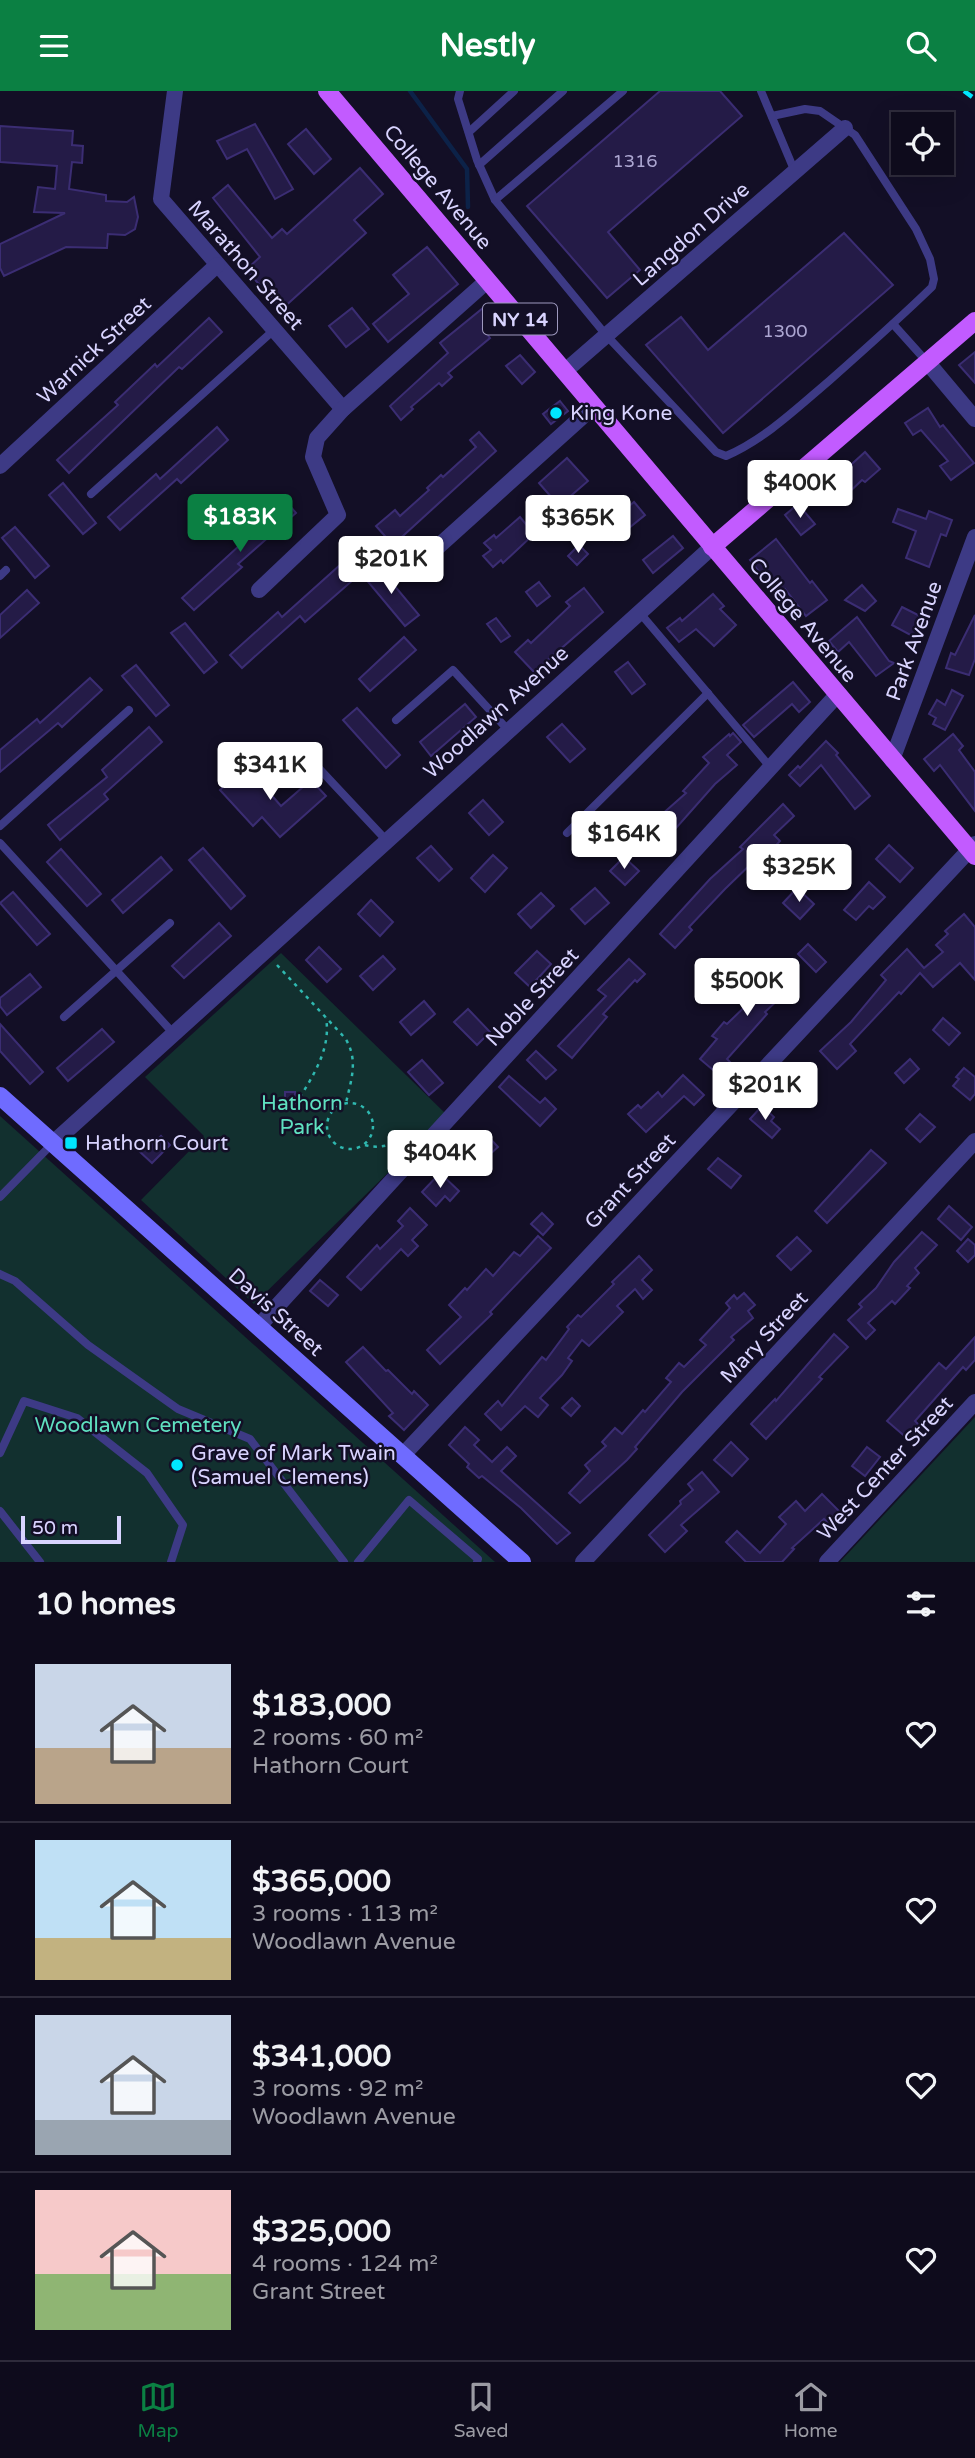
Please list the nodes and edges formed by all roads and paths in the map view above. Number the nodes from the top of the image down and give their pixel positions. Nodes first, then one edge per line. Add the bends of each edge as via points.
1 (175, 91) edge
2 (327, 91) edge
3 (460, 91) edge
4 (514, 91) edge
5 (563, 91) edge
6 (622, 91) edge
7 (761, 91) edge
8 (772, 116) junction
9 (845, 128) junction
10 (469, 132) junction
11 (479, 165) junction
12 (794, 172) junction
13 (495, 200) junction
14 (217, 265) junction
15 (487, 281) junction
16 (975, 321) edge
17 (893, 324) junction
18 (274, 330) junction
19 (606, 335) junction
20 (928, 363) junction
21 (564, 372) junction
22 (593, 407) junction
23 (343, 409) junction
24 (975, 419) edge
25 (0, 466) edge
26 (91, 494) dead end
27 (975, 537) edge
28 (712, 547) junction
29 (411, 571) dead end
30 (259, 590) dead end
31 (640, 613) junction
32 (708, 693) junction
33 (837, 695) junction
34 (129, 710) dead end
35 (396, 720) dead end
36 (509, 731) junction
37 (267, 756) dead end
38 (892, 760) junction
39 (771, 768) junction
40 (0, 826) edge
41 (567, 833) dead end
42 (387, 841) junction
43 (0, 843) edge
44 (973, 850) edge
45 (170, 923) dead end
46 (277, 965) dead end
47 (116, 971) junction
48 (64, 1017) dead end
49 (326, 1018) junction
50 (174, 1034) junction
51 (0, 1096) edge
52 (300, 1097) dead end
53 (346, 1103) junction
54 (422, 1127) dead end
55 (975, 1141) edge
56 (53, 1143) junction
57 (364, 1144) junction
58 (0, 1197) edge
59 (0, 1273) edge
60 (258, 1327) junction
61 (975, 1402) edge
62 (0, 1453) edge
63 (403, 1455) junction
64 (0, 1511) edge
65 (40, 1562) edge
66 (172, 1562) edge
67 (344, 1562) edge
68 (358, 1562) edge
69 (477, 1562) edge
70 (522, 1562) edge
71 (583, 1562) edge
72 (827, 1562) edge

1 - 14 street, Marathon Street via 161,199
2 - 15 main road, College Avenue / NY 14
3 - 10 lane via 458,99
4 - 10 lane
5 - 11 lane
6 - 13 lane
7 - 8 lane
8 - 9 lane via 805,109 820,111
8 - 12 lane
9 - 12 street, Langdon Drive
9 - 17 lane via 860,141 930,259 932,287
10 - 11 lane
11 - 13 lane
12 - 19 street, Langdon Drive
13 - 19 lane
14 - 18 street, Marathon Street
14 - 25 street, Warnick Street
15 - 21 main road, College Avenue / NY 14
15 - 23 street
16 - 20 main road, Woodlawn Avenue
17 - 19 lane via 785,419 726,456 716,452
17 - 20 lane
18 - 23 street, Marathon Street
18 - 26 lane
19 - 21 street, Langdon Drive
20 - 24 street
20 - 28 main road, Woodlawn Avenue
21 - 22 main road, College Avenue / NY 14
22 - 28 main road, College Avenue / NY 14
22 - 29 street
23 - 30 street via 317,438 313,457 338,515
27 - 38 street, Park Avenue
28 - 31 street, Woodlawn Avenue
28 - 33 main road, College Avenue
31 - 32 lane
31 - 36 street, Woodlawn Avenue
32 - 39 lane
32 - 41 lane
33 - 38 main road, College Avenue
33 - 39 street, Noble Street
34 - 40 lane
35 - 36 lane via 453,670
36 - 42 street, Woodlawn Avenue
37 - 42 lane via 290,782 313,762
38 - 44 main road, College Avenue
39 - 60 street, Noble Street
42 - 50 street, Woodlawn Avenue
43 - 47 lane
44 - 63 street, Grant Street
45 - 47 lane
46 - 49 path
47 - 48 lane
47 - 50 lane
49 - 52 path via 328,1032 321,1059
49 - 53 path via 352,1049 353,1077
50 - 56 street, Woodlawn Avenue
51 - 56 street, Davis Street
53 - 57 path via 361,1106 371,1117 372,1132
53 - 57 path via 333,1110 328,1131 342,1147
54 - 57 path via 378,1149
55 - 71 street, Mary Street
56 - 58 lane
56 - 60 street, Davis Street
59 - 67 lane via 88,1345 178,1409 250,1439
60 - 63 street, Davis Street
61 - 72 street, West Center Street
62 - 66 lane via 24,1401 77,1417 147,1473 183,1525
63 - 70 street, Davis Street
64 - 65 lane
68 - 69 lane via 408,1500

